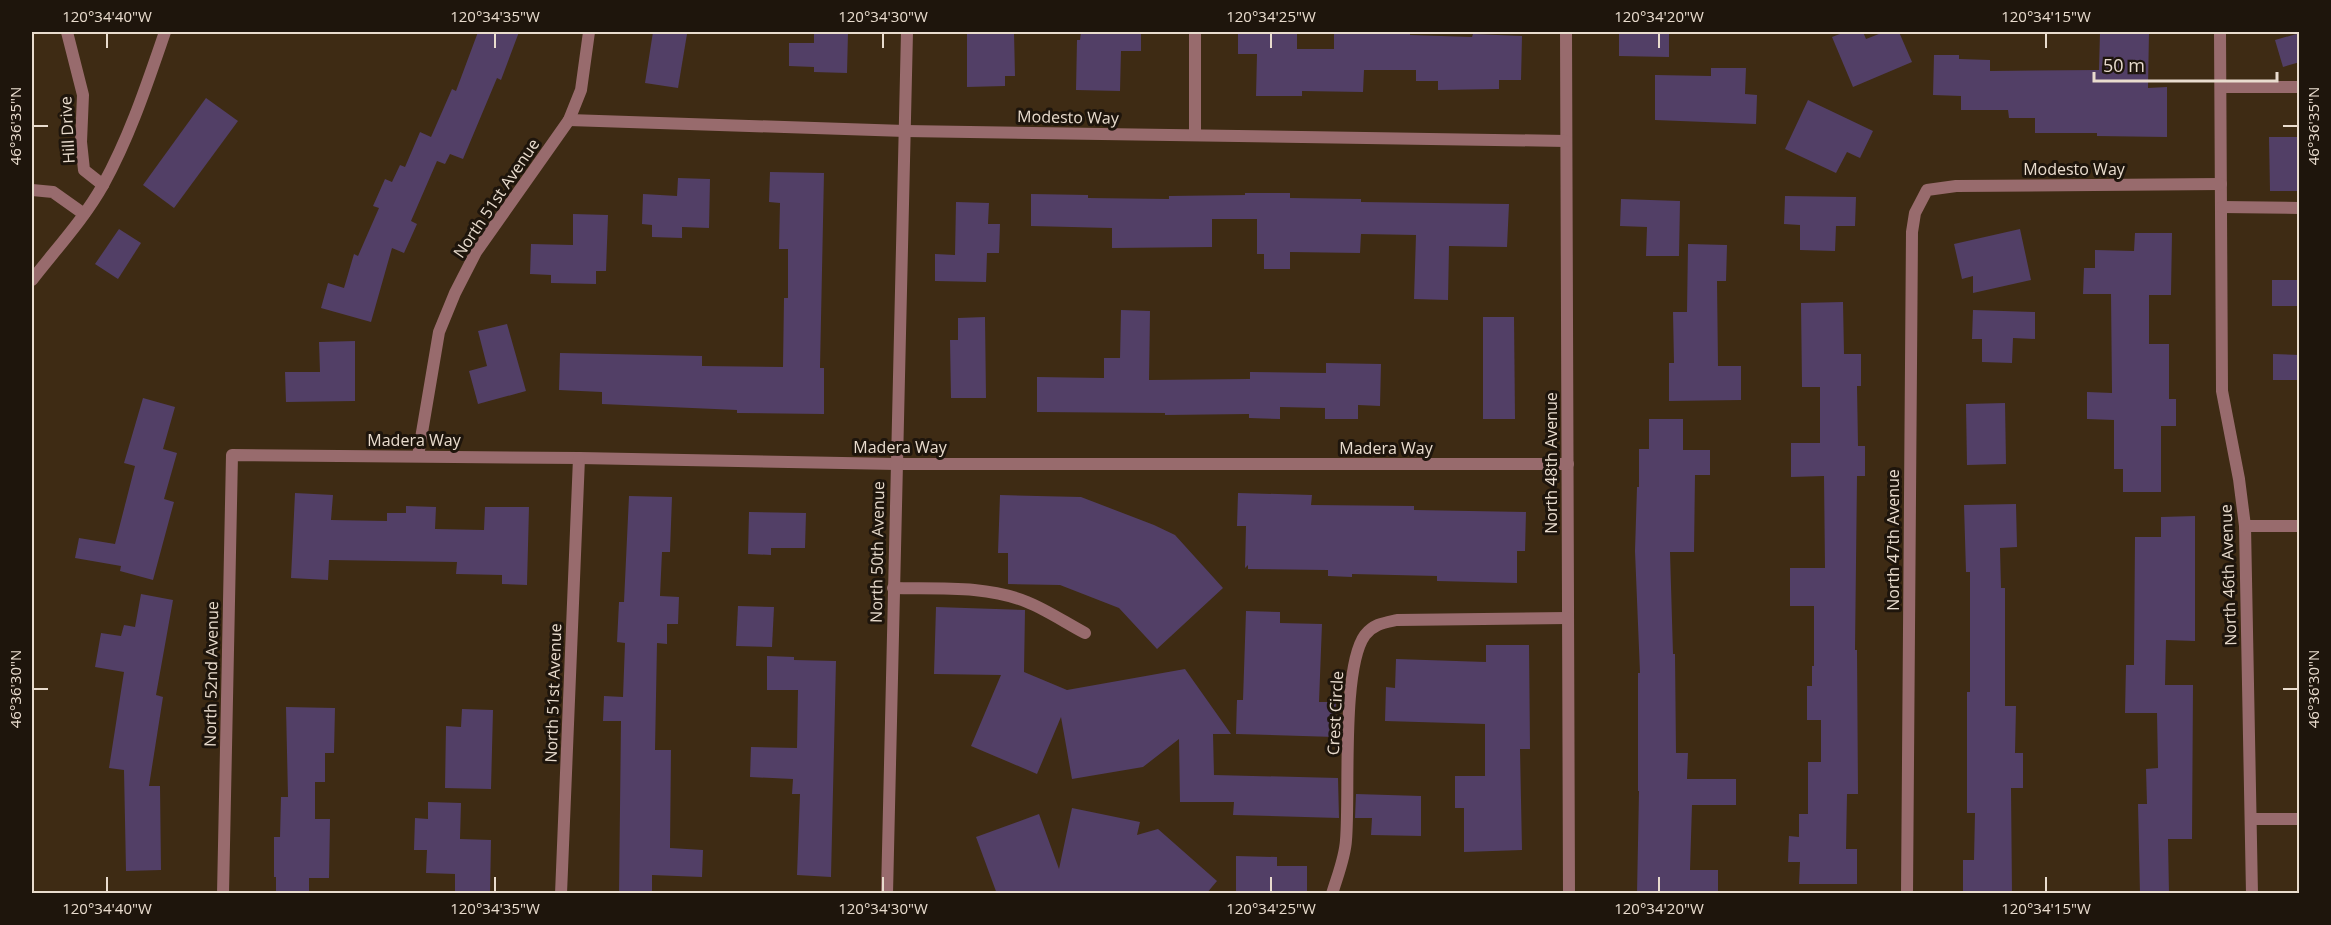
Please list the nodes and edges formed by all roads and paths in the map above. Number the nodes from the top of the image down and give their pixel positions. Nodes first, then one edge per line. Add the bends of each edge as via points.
1 (67, 32) edge
2 (165, 32) edge
3 (589, 32) edge
4 (907, 32) edge
5 (1195, 32) edge
6 (1566, 32) edge
7 (2220, 32) edge
8 (2221, 87) junction
9 (2300, 87) edge
10 (569, 120) junction
11 (905, 131) junction
12 (1195, 135) junction
13 (1566, 141) junction
14 (2222, 184) junction
15 (103, 185) junction
16 (32, 190) edge
17 (1927, 190) joint
18 (2222, 207) junction
19 (2300, 208) edge
20 (84, 214) junction
21 (32, 280) edge
22 (232, 456) joint
23 (418, 456) junction
24 (579, 458) junction
25 (896, 464) junction
26 (1568, 464) junction
27 (2245, 526) junction
28 (2300, 526) edge
29 (893, 588) junction
30 (1568, 618) junction
31 (1085, 633) dead end
32 (2251, 819) junction
33 (2300, 819) edge
34 (223, 894) edge
35 (561, 894) edge
36 (887, 894) edge
37 (1332, 894) edge
38 (1569, 894) edge
39 (1907, 894) edge
40 (2252, 894) edge

1 - 15 street, Hill Drive via 83,95 84,170
2 - 15 street via 136,118
3 - 10 street, North 51st Avenue via 581,90
4 - 11 street, North 50th Avenue
5 - 12 street
6 - 13 street, North 48th Avenue
7 - 8 street
8 - 9 street
8 - 14 street
10 - 11 street, Modesto Way
10 - 23 street, North 51st Avenue via 476,252 455,293 439,332
11 - 12 street, Modesto Way
11 - 25 street, North 50th Avenue
12 - 13 street, Modesto Way
13 - 26 street, North 48th Avenue
14 - 17 street, Modesto Way via 1956,186
14 - 18 street, North 46th Avenue
15 - 20 street
16 - 20 street via 53,192
17 - 39 street, North 47th Avenue via 1915,213 1912,232
18 - 19 street
18 - 27 street, North 46th Avenue via 2222,392
20 - 21 street
22 - 23 street, Madera Way
22 - 34 street, North 52nd Avenue
23 - 24 street, Madera Way
24 - 25 street, Madera Way
24 - 35 street, North 51st Avenue
25 - 26 street, Madera Way
25 - 29 street, North 50th Avenue
26 - 30 street, North 48th Avenue
27 - 28 street
27 - 32 street, North 46th Avenue
29 - 31 street via 997,594 1027,602
29 - 36 street, North 50th Avenue
30 - 37 street, Crest Circle via 1396,620 1374,625 1363,637 1354,661 1351,687 1346,843
30 - 38 street, North 48th Avenue
32 - 33 street
32 - 40 street, North 46th Avenue

